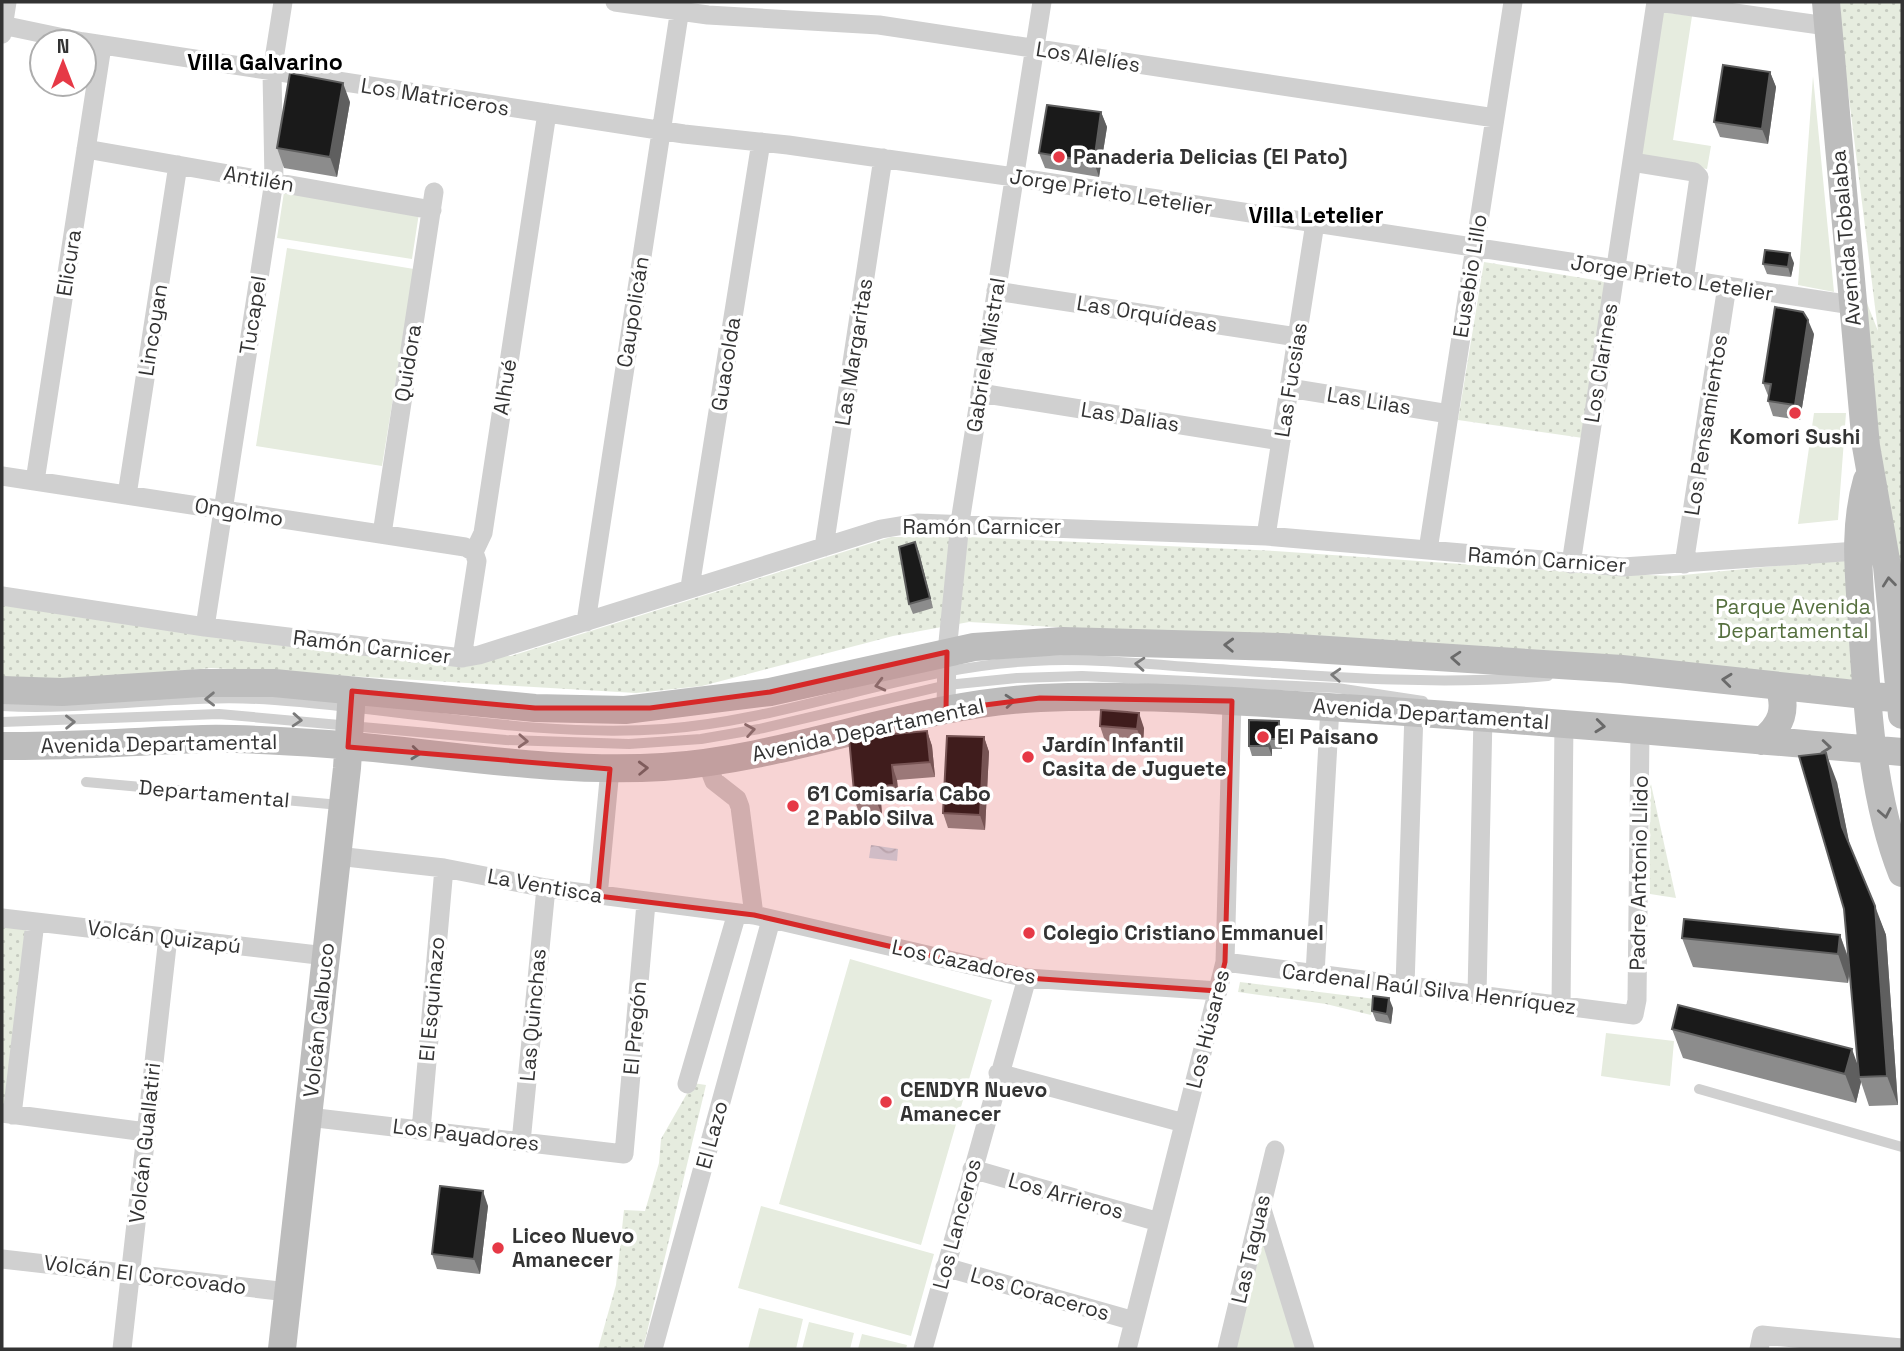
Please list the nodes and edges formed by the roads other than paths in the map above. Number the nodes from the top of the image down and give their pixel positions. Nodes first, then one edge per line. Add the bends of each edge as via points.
1 (7, 2) edge
2 (283, 2) edge
3 (615, 2) edge
4 (1042, 2) edge
5 (1513, 2) edge
6 (1657, 2) edge
7 (680, 7) edge
8 (1827, 14) edge
9 (2, 28) edge
10 (28, 32) edge
11 (98, 44) edge
12 (1034, 49) junction
13 (272, 72) junction
14 (88, 98) edge
15 (547, 113) junction
16 (1495, 118) junction
17 (661, 131) junction
18 (761, 142) junction
19 (86, 149) junction
20 (883, 158) junction
21 (1632, 162) junction
22 (178, 165) junction
23 (1014, 177) junction
24 (274, 181) junction
25 (433, 201) joint
26 (1315, 223) junction
27 (1475, 248) junction
28 (1616, 269) junction
29 (1684, 280) junction
30 (1727, 286) junction
31 (996, 291) junction
32 (1852, 305) junction
33 (1297, 337) junction
34 (1289, 388) junction
35 (980, 393) junction
36 (1449, 414) junction
37 (1281, 441) junction
38 (1869, 474) junction
39 (2, 476) edge
40 (35, 481) junction
41 (127, 495) junction
42 (223, 510) junction
43 (960, 522) junction
44 (382, 534) junction
45 (1266, 536) junction
46 (824, 547) junction
47 (1428, 550) junction
48 (1857, 551) junction
49 (474, 552) junction
50 (1571, 564) junction
51 (1684, 564) junction
52 (690, 587) junction
53 (2, 596) edge
54 (586, 622) junction
55 (205, 627) junction
56 (462, 658) junction
57 (947, 679) junction
58 (1779, 686) junction
59 (2, 690) edge
60 (1868, 694) junction
61 (1232, 701) junction
62 (1902, 705) edge
63 (2, 706) edge
64 (1331, 707) junction
65 (1413, 712) junction
66 (1483, 716) junction
67 (350, 718) junction
68 (2, 722) edge
69 (1564, 722) junction
70 (1640, 730) junction
71 (1762, 741) junction
72 (2, 746) edge
73 (1888, 751) edge
74 (707, 763) junction
75 (610, 768) junction
76 (86, 782) dead end
77 (342, 806) junction
78 (337, 856) junction
79 (444, 868) junction
80 (1902, 873) edge
81 (545, 888) junction
82 (598, 896) junction
83 (646, 903) junction
84 (754, 916) junction
85 (2, 918) edge
86 (35, 922) junction
87 (168, 937) junction
88 (326, 956) junction
89 (1225, 962) junction
90 (1315, 974) junction
91 (1027, 978) junction
92 (1405, 986) junction
93 (1218, 991) junction
94 (1477, 995) junction
95 (1561, 1006) junction
96 (1633, 1015) joint
97 (998, 1073) junction
98 (687, 1084) dead end
99 (1699, 1089) dead end
100 (7, 1114) edge
101 (308, 1117) junction
102 (1184, 1123) junction
103 (421, 1130) junction
104 (146, 1132) junction
105 (522, 1142) junction
106 (1902, 1147) edge
107 (1275, 1150) dead end
108 (624, 1154) joint
109 (972, 1169) junction
110 (1261, 1206) junction
111 (1159, 1222) junction
112 (2, 1259) edge
113 (945, 1267) junction
114 (131, 1274) junction
115 (288, 1292) junction
116 (1134, 1321) junction
117 (1761, 1342) edge
118 (1881, 1348) edge
119 (1902, 1348) edge
120 (122, 1349) edge
121 (282, 1349) edge
122 (653, 1349) edge
123 (923, 1349) edge
124 (1127, 1349) edge
125 (1227, 1349) edge
126 (1305, 1349) edge

1 - 9 street
2 - 13 street, Tucapel
3 - 7 street, Los Alelíes
4 - 12 street, Gabriela Mistral
5 - 16 street, Eusebio Lillo
6 - 8 street
6 - 21 street, Los Clarines
7 - 12 street, Los Alelíes via 879,25
7 - 17 street, Caupolicán
8 - 32 main road, Avenida Tobalaba
9 - 10 street, Los Matriceros
11 - 13 street, Los Matriceros
12 - 16 street, Los Alelíes
12 - 23 street, Gabriela Mistral
13 - 15 street, Los Matriceros
13 - 24 street, Tucapel
14 - 19 street, Elicura
15 - 17 street, Los Matriceros
15 - 49 street, Alhué via 483,533
16 - 27 street, Eusebio Lillo
17 - 18 street, Jorge Prieto Letelier
17 - 54 street, Caupolicán
18 - 20 street, Jorge Prieto Letelier
18 - 52 street, Guacolda
19 - 22 street, Antilén
19 - 40 street, Elicura
20 - 23 street, Jorge Prieto Letelier
20 - 46 street, Las Margaritas
21 - 28 street, Los Clarines
21 - 29 street via 1694,172 1699,177
22 - 24 street, Antilén
22 - 41 street, Lincoyan
23 - 26 street, Jorge Prieto Letelier
23 - 31 street, Gabriela Mistral
24 - 25 street, Antilén
24 - 42 street, Tucapel
25 - 44 street, Quidora
26 - 27 street, Jorge Prieto Letelier
26 - 33 street, Las Fucsias
27 - 28 street, Jorge Prieto Letelier
27 - 36 street, Eusebio Lillo
28 - 29 street, Jorge Prieto Letelier
28 - 50 street, Los Clarines
29 - 30 street, Jorge Prieto Letelier
30 - 32 street, Jorge Prieto Letelier
30 - 51 street, Los Pensamientos
31 - 33 street, Las Orquídeas
31 - 35 street, Gabriela Mistral
32 - 38 main road, Avenida Tobalaba
33 - 34 street, Las Fucsias
34 - 36 street, Las Lilas
34 - 37 street, Las Fucsias
35 - 37 street, Las Dalias
35 - 43 street, Gabriela Mistral
36 - 47 street, Eusebio Lillo
37 - 45 street, Las Fucsias
38 - 48 main road, Avenida Tobalaba via 1858,517
62 -> 38 main road, Avenida Tobalaba via 1887,566
39 - 40 street, Ongolmo
40 - 41 street, Ongolmo
41 - 42 street, Ongolmo
42 - 44 street, Ongolmo
42 - 55 street, Tucapel
43 - 45 street, Ramón Carnicer
43 - 46 street, Ramón Carnicer via 892,526
43 - 57 street, Gabriela Mistral
44 - 49 street, Ongolmo
45 - 47 street, Ramón Carnicer
46 - 52 street, Ramón Carnicer
47 - 50 street, Ramón Carnicer
48 - 51 street, Ramón Carnicer
48 - 60 main road, Avenida Tobalaba
49 - 56 street, Alhué via 477,561
50 - 51 street, Ramón Carnicer
52 - 54 street, Ramón Carnicer
53 - 55 street, Ramón Carnicer
54 - 56 street, Ramón Carnicer
55 - 56 street, Ramón Carnicer
58 -> 57 main road, Avenida Departamental via 1622,669 1282,647 1022,641
57 -> 61 main road, Avenida Departamental via 1040,698
57 -> 66 lane via 1082,676 1337,688 1403,696
57 - 67 main road, Avenida Departamental via 770,692 650,708 535,708
74 -> 57 main road, Avenida Departamental via 751,756
58 - 60 main road, Avenida Departamental
58 - 71 main road via 1782,718
59 - 67 main road, Avenida Departamental via 238,682
60 - 62 main road, Avenida Departamental
60 - 73 main road, Avenida Tobalaba
61 - 64 main road, Avenida Departamental
61 - 89 street, Los Húsares
67 -> 63 lane via 239,698 49,709
64 - 65 main road, Avenida Departamental
64 - 90 street
65 - 66 main road, Avenida Departamental
65 - 92 street
66 - 69 main road, Avenida Departamental
66 - 94 street
68 -> 67 lane via 219,714
67 - 72 main road, Avenida Departamental via 229,739
67 -> 75 main road, Avenida Departamental via 509,764
67 - 77 main road, Volcán Calbuco
69 -> 70 main road, Avenida Departamental
69 - 95 street
70 - 71 main road, Avenida Departamental
70 - 96 street, Padre Antonio Llido via 1637,1000
71 -> 73 main road, Avenida Departamental
73 -> 80 main road, Avenida Tobalaba via 1889,834
75 -> 74 main road, Avenida Departamental
74 - 84 street, El Lazo via 715,781 740,807
75 - 82 street
76 - 77 lane, Departamental
77 - 78 main road, Volcán Calbuco
78 - 79 street, La Ventisca
78 - 88 main road, Volcán Calbuco
79 - 81 street, La Ventisca
79 - 103 street, El Esquinazo
81 - 82 street, La Ventisca
81 - 105 street, Las Quinchas
82 - 83 street, La Ventisca
83 - 84 street, La Ventisca
83 - 108 street, El Pregón
84 - 91 street, Los Cazadores
84 - 98 street
84 - 122 street, El Lazo
85 - 86 street, Volcán Quizapú
86 - 87 street, Volcán Quizapú
86 - 100 street
87 - 88 street, Volcán Quizapú
87 - 104 street, Volcán Guallatiri
88 - 101 main road, Volcán Calbuco
89 - 90 street, Cardenal Raúl Silva Henríquez
89 - 93 street, Los Húsares
90 - 92 street, Cardenal Raúl Silva Henríquez
91 - 93 street, Los Cazadores
91 - 97 street, Los Lanceros
92 - 94 street, Cardenal Raúl Silva Henríquez
93 - 102 street, Los Húsares
94 - 95 street, Cardenal Raúl Silva Henríquez
95 - 96 street, Cardenal Raúl Silva Henríquez
97 - 102 street
97 - 109 street, Los Lanceros
99 - 106 lane
100 - 104 street
101 - 103 street, Los Payadores
101 - 115 main road, Volcán Calbuco
102 - 111 street, Los Húsares
103 - 105 street, Los Payadores
104 - 114 street, Volcán Guallatiri
105 - 108 street, Los Payadores
107 - 110 street, Las Taguas
109 - 111 street, Los Arrieros
109 - 113 street, Los Lanceros
110 - 125 street, Las Taguas
110 - 126 street
111 - 116 street, Los Húsares
112 - 114 street, Volcán El Corcovado
113 - 116 street, Los Coraceros
113 - 123 street, Los Lanceros
114 - 115 street, Volcán El Corcovado
114 - 120 street, Volcán Guallatiri
115 - 121 main road, Volcán Calbuco
116 - 124 street, Los Húsares
117 - 118 street
118 - 119 street

